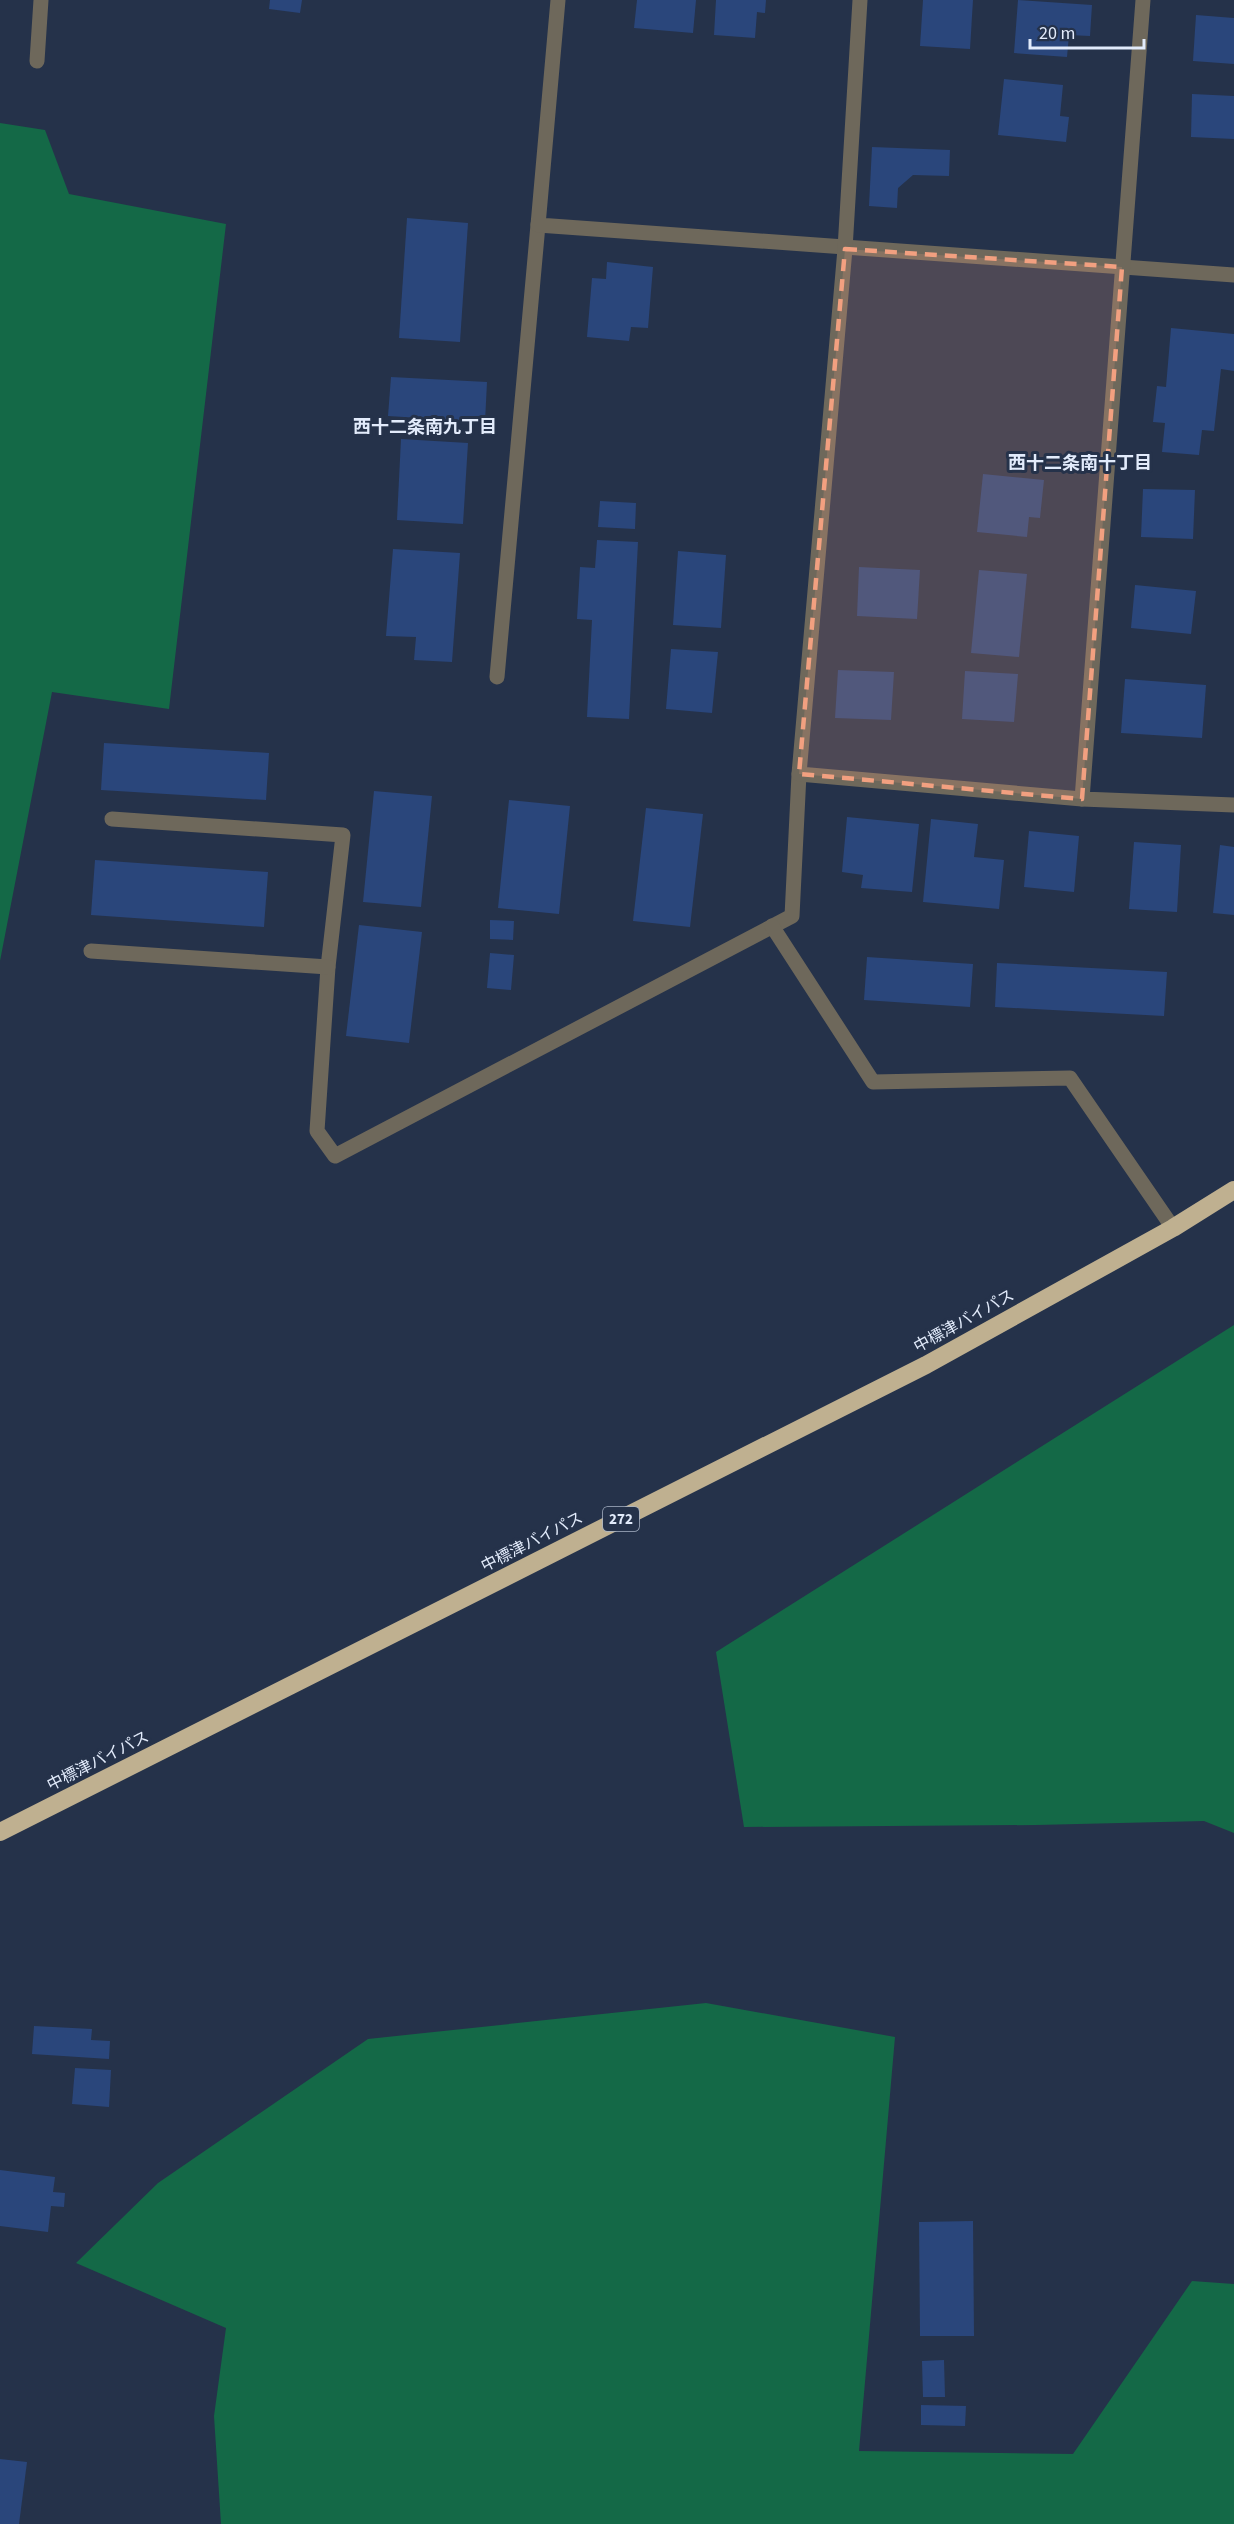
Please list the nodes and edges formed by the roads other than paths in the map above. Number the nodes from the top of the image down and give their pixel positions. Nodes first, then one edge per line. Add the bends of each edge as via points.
1 (42, 0) edge
2 (558, 0) edge
3 (860, 0) edge
4 (1143, 0) edge
5 (37, 61) dead end
6 (538, 225) junction
7 (845, 249) junction
8 (1122, 267) junction
9 (1234, 275) edge
10 (497, 677) dead end
11 (799, 774) junction
12 (1082, 799) junction
13 (1234, 805) edge
14 (112, 819) dead end
15 (772, 926) junction
16 (92, 951) dead end
17 (328, 967) junction
18 (1234, 1190) edge
19 (1173, 1228) junction
20 (0, 1832) edge

1 - 5 street
2 - 6 street
3 - 7 street
4 - 8 street
6 - 7 street
6 - 10 street
7 - 8 street
7 - 11 street
8 - 9 street
8 - 12 street
11 - 12 street
11 - 15 street via 792,916
12 - 13 street
14 - 17 street via 343,835
15 - 17 street via 335,1156 317,1131
15 - 19 street via 873,1082 1070,1078
16 - 17 street
18 - 19 highway, 中標津バイパス / 272
19 - 20 highway, 中標津バイパス / 272 via 926,1365

